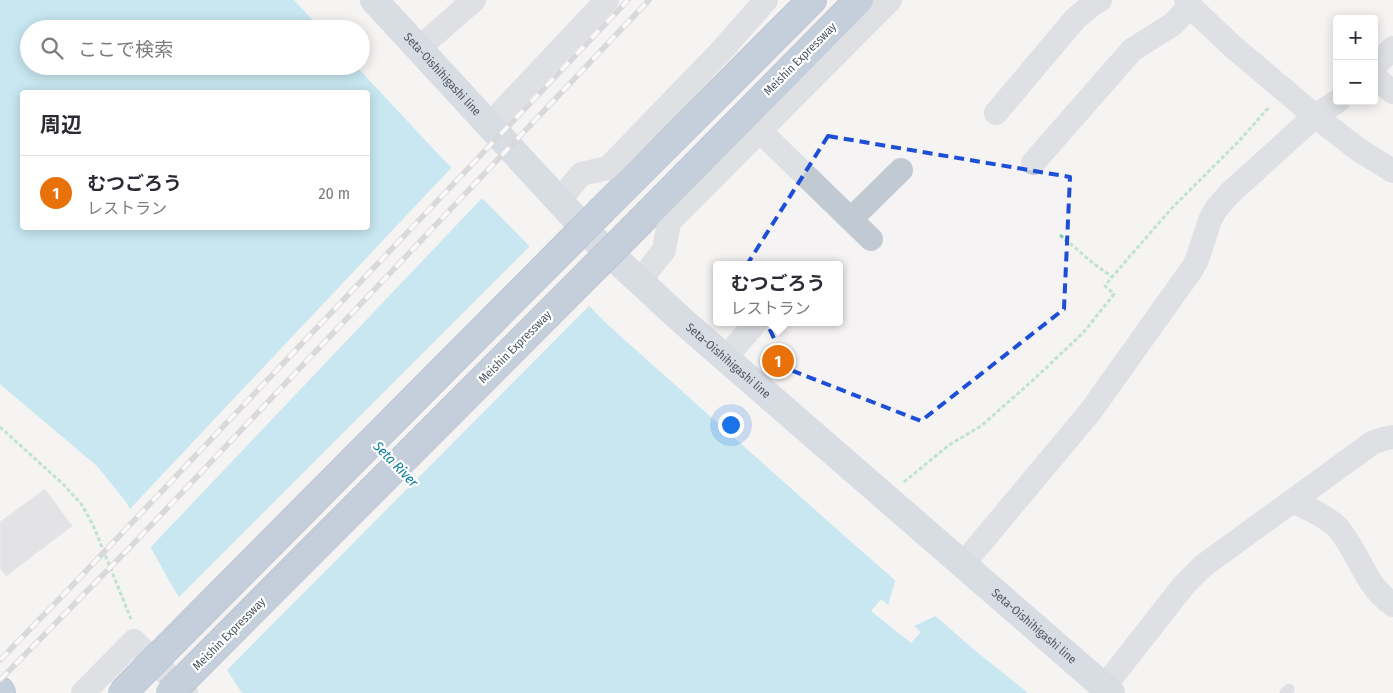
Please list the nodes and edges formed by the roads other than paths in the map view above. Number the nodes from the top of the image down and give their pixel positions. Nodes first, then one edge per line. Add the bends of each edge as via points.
1 (374, 0) edge
2 (474, 0) edge
3 (607, 0) edge
4 (766, 0) edge
5 (799, 0) edge
6 (812, 0) edge
7 (859, 0) edge
8 (890, 0) edge
9 (1100, 0) edge
10 (1188, 3) edge
11 (419, 48) junction
12 (1393, 48) edge
13 (1378, 63) edge
14 (1378, 81) edge
15 (1393, 92) edge
16 (998, 104) dead end
17 (1333, 104) edge
18 (1315, 116) junction
19 (489, 125) junction
20 (685, 128) junction
21 (760, 131) junction
22 (1033, 163) dead end
23 (901, 170) dead end
24 (1393, 171) edge
25 (559, 201) junction
26 (851, 219) junction
27 (872, 239) dead end
28 (639, 282) junction
29 (753, 326) edge
30 (726, 358) junction
31 (1393, 437) edge
32 (1292, 500) junction
33 (963, 564) junction
34 (1393, 605) edge
35 (1108, 690) edge
36 (83, 693) edge
37 (122, 693) edge
38 (170, 693) edge
39 (186, 693) edge

1 - 11 main road, Seta-Oishihigashi line
2 - 11 street
3 - 19 street
4 - 25 street via 608,168 581,174
5 - 20 highway
6 - 20 highway
7 - 38 highway, Meishin Expressway, bridge
8 - 21 street
9 - 16 street via 1040,46
10 - 18 street via 1232,46
10 - 22 street via 1173,24 1132,50
11 - 19 main road, Seta-Oishihigashi line
12 - 13 street
14 - 15 street
17 - 18 street
18 - 24 street
18 - 33 street via 1216,209 1192,269 1084,420
19 - 25 main road, Seta-Oishihigashi line
20 - 37 highway, bridge
21 - 26 street
21 - 28 street via 669,222 664,250
23 - 26 street
25 - 28 main road, Seta-Oishihigashi line
26 - 27 street
28 - 30 main road, Seta-Oishihigashi line
29 - 30 street
30 - 33 main road, Seta-Oishihigashi line
31 - 32 street via 1372,443
32 - 34 street via 1338,527 1369,580
32 - 35 street via 1203,566 1184,585
33 - 35 main road, Seta-Oishihigashi line
36 - 39 street via 134,641

